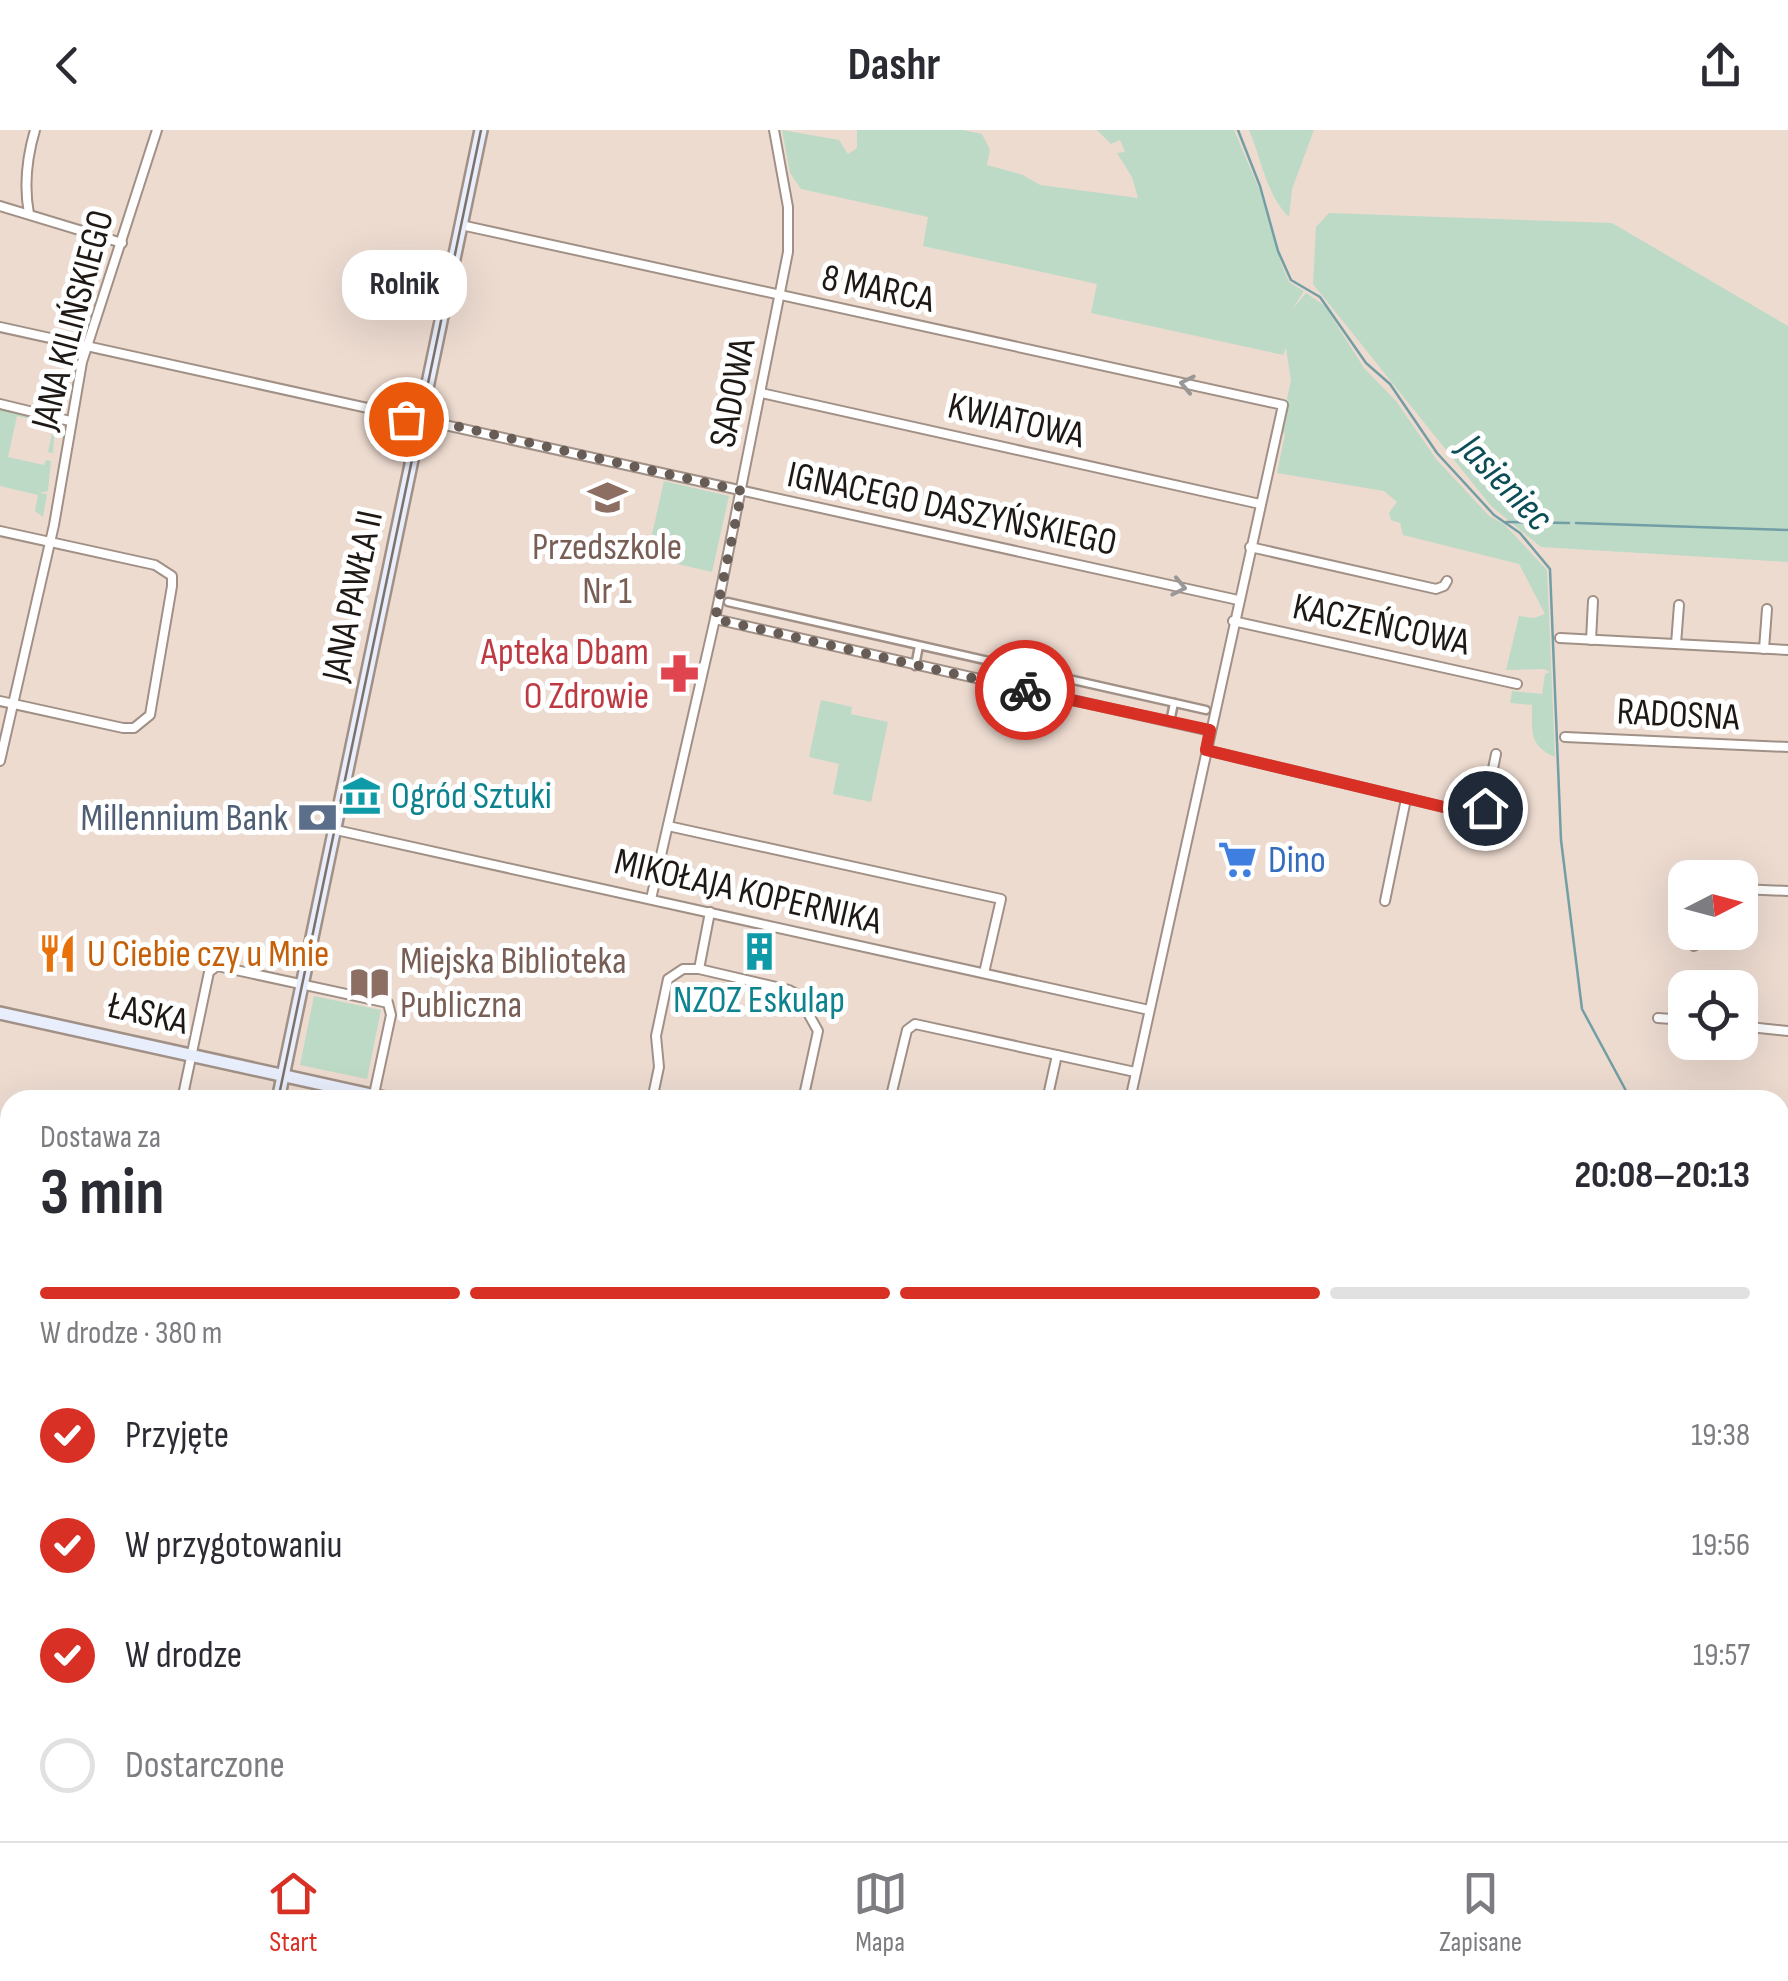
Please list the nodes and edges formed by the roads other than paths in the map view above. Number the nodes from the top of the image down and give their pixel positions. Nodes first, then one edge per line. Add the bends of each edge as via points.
1 (35, 130) edge
2 (157, 130) edge
3 (481, 130) edge
4 (774, 130) edge
5 (0, 206) edge
6 (29, 214) junction
7 (461, 225) junction
8 (122, 243) junction
9 (780, 296) junction
10 (0, 327) edge
11 (86, 347) junction
12 (761, 393) junction
13 (0, 404) edge
14 (420, 418) junction
15 (70, 421) junction
16 (742, 491) junction
17 (1260, 504) junction
18 (0, 531) edge
19 (50, 542) junction
20 (1250, 548) junction
21 (1446, 580) dead end
22 (1238, 600) junction
23 (1593, 601) dead end
24 (728, 602) dead end
25 (1679, 605) dead end
26 (1767, 609) dead end
27 (715, 619) junction
28 (1233, 621) junction
29 (1560, 638) dead end
30 (1590, 640) junction
31 (1676, 644) junction
32 (919, 646) junction
33 (1764, 649) junction
34 (1788, 650) edge
35 (915, 666) junction
36 (1517, 684) dead end
37 (0, 701) edge
38 (1174, 703) junction
39 (14, 704) junction
40 (1206, 710) dead end
41 (1170, 722) junction
42 (1210, 730) junction
43 (1565, 738) dead end
44 (1788, 748) edge
45 (1206, 750) junction
46 (1496, 754) dead end
47 (0, 761) edge
48 (1406, 799) junction
49 (668, 826) junction
50 (336, 830) junction
51 (1758, 890) edge
52 (1788, 892) edge
53 (651, 899) junction
54 (1385, 901) dead end
55 (710, 912) junction
56 (699, 969) junction
57 (984, 973) junction
58 (303, 983) junction
59 (1149, 1010) junction
60 (0, 1013) edge
61 (1658, 1018) dead end
62 (1668, 1019) edge
63 (1758, 1028) edge
64 (1788, 1031) edge
65 (192, 1054) junction
66 (1057, 1055) junction
67 (1136, 1072) junction
68 (283, 1075) junction
69 (184, 1090) edge
70 (280, 1090) edge
71 (342, 1090) edge
72 (376, 1090) edge
73 (654, 1090) edge
74 (805, 1090) edge
75 (892, 1090) edge
76 (1049, 1090) edge
77 (1132, 1090) edge

1 - 6 street
2 - 8 street, JANA KILIŃSKIEGO
3 - 7 main road, JANA PAWŁA II
4 - 9 street, SADOWA via 790,220
5 - 6 street
6 - 8 street
7 - 9 street, 8 MARCA
7 - 14 main road, JANA PAWŁA II
8 - 11 street, JANA KILIŃSKIEGO
9 - 12 street, SADOWA
17 -> 9 street, 8 MARCA via 1282,405
10 - 11 street, IGNACEGO DASZYŃSKIEGO
11 - 14 street, IGNACEGO DASZYŃSKIEGO
11 - 15 street, JANA KILIŃSKIEGO
12 - 16 street, SADOWA
12 - 17 street, KWIATOWA
13 - 15 street
14 - 16 street, IGNACEGO DASZYŃSKIEGO
14 - 50 main road, JANA PAWŁA II
15 - 19 street, JANA KILIŃSKIEGO
16 -> 22 street, IGNACEGO DASZYŃSKIEGO
16 - 27 street, SADOWA
17 - 20 street
18 - 19 street
19 - 39 street, JANA KILIŃSKIEGO
19 - 39 street via 155,566 172,576 150,715 123,728
20 - 21 street via 1436,588
20 - 22 street
22 - 28 street
23 - 30 street
24 - 32 street
25 - 31 street
26 - 33 street
27 - 35 street
27 - 49 street, SADOWA
28 - 36 street, KACZEŃCOWA
28 - 42 street
29 - 30 street
30 - 31 street
31 - 33 street
32 - 35 street
32 - 38 street
33 - 34 street
35 - 41 street
37 - 39 street
38 - 40 street
38 - 41 street
39 - 47 street, JANA KILIŃSKIEGO
41 - 42 street
42 - 45 street
43 - 44 street, RADOSNA
45 - 48 street
45 - 59 street
46 - 48 street via 1482,814
48 - 54 street
49 - 53 street, SADOWA
49 - 57 street via 1001,899
50 - 53 street, MIKOŁAJA KOPERNIKA
50 - 58 main road, JANA PAWŁA II
51 - 52 street
53 - 55 street, MIKOŁAJA KOPERNIKA
55 - 56 street
55 - 57 street, MIKOŁAJA KOPERNIKA
56 - 73 street via 668,979
56 - 74 street via 798,995 818,1030
57 - 59 street, MIKOŁAJA KOPERNIKA
58 - 65 street via 212,968
58 - 68 main road, JANA PAWŁA II
58 - 72 street via 389,1005
59 - 67 street
60 - 65 main road, ŁASKA
61 - 62 street
63 - 64 street
65 - 68 main road, ŁASKA
65 - 69 street
66 - 67 street
66 - 75 street via 913,1024
66 - 76 street
67 - 77 street
68 - 70 main road, JANA PAWŁA II
68 - 71 main road, ŁASKA

